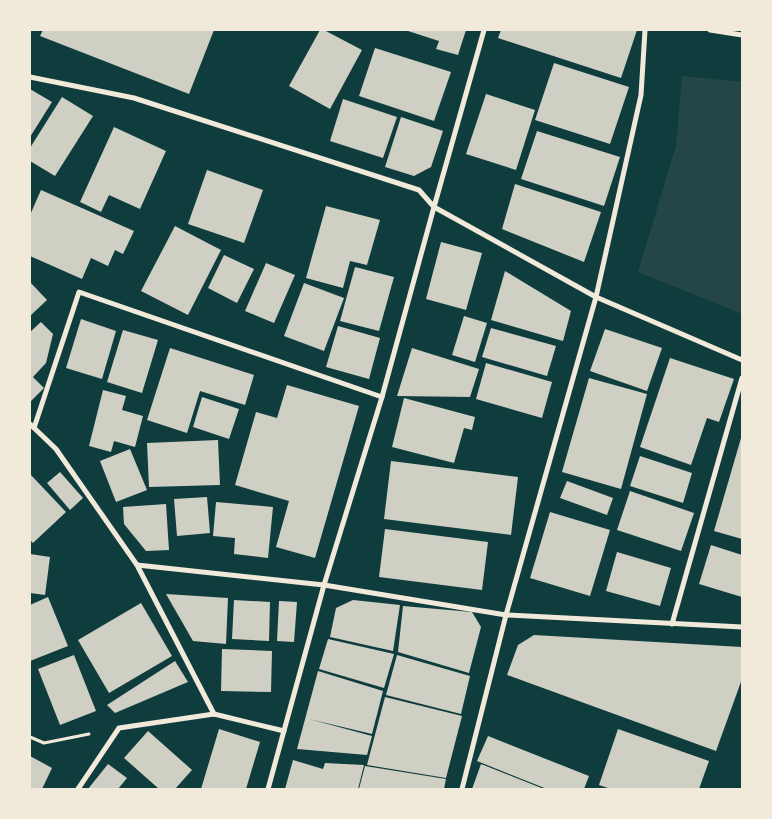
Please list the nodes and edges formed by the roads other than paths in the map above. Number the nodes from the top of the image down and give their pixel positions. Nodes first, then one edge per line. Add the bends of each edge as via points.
1 (484, 30) edge
2 (645, 30) edge
3 (710, 30) edge
4 (742, 35) edge
5 (30, 77) edge
6 (434, 206) junction
7 (596, 297) junction
8 (742, 360) edge
9 (742, 378) edge
10 (382, 397) junction
11 (32, 426) edge
12 (137, 565) junction
13 (324, 585) junction
14 (506, 615) junction
15 (672, 624) junction
16 (742, 628) edge
17 (214, 714) junction
18 (284, 731) junction
19 (78, 789) edge
20 (268, 789) edge
21 (462, 789) edge

1 - 6 street
2 - 7 street via 641,95
3 - 4 street
5 - 6 street via 143,101 419,190
6 - 7 street
6 - 10 street
7 - 8 street
7 - 14 street
9 - 15 street
10 - 11 street via 78,292
10 - 13 street
11 - 12 street via 56,449
12 - 13 street
12 - 17 street
13 - 14 street
13 - 18 street
14 - 15 street
14 - 21 street
15 - 16 street
17 - 18 street
17 - 19 street via 119,728
18 - 20 street

